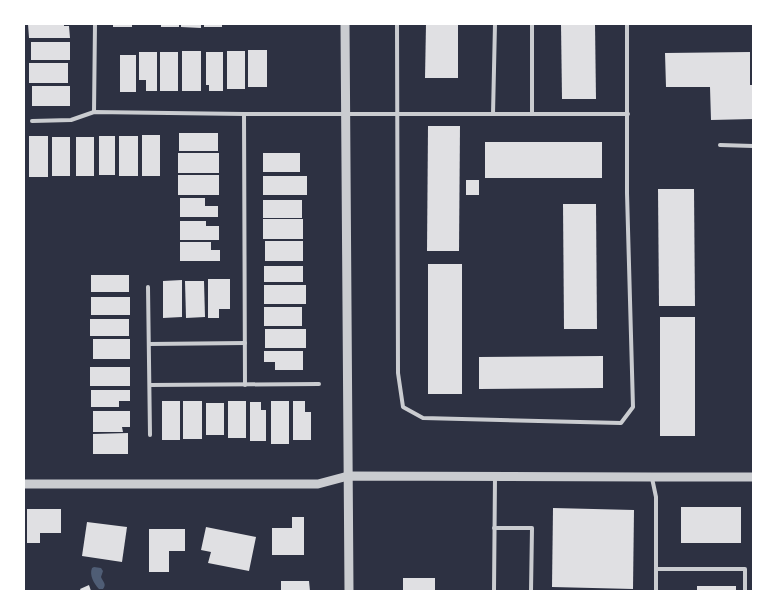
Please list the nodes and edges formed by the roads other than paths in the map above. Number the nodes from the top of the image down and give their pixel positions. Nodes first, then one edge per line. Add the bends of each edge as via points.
1 (95, 24) edge
2 (345, 24) edge
3 (397, 24) edge
4 (495, 24) edge
5 (532, 24) edge
6 (627, 24) edge
7 (94, 112) junction
8 (345, 113) junction
9 (397, 113) junction
10 (244, 114) junction
11 (493, 114) junction
12 (532, 114) junction
13 (628, 114) junction
14 (32, 120) dead end
15 (720, 145) dead end
16 (753, 146) edge
17 (148, 287) dead end
18 (245, 343) junction
19 (149, 344) junction
20 (319, 384) dead end
21 (150, 385) junction
22 (245, 385) junction
23 (150, 435) dead end
24 (348, 476) junction
25 (494, 476) junction
26 (652, 477) junction
27 (753, 477) edge
28 (24, 484) edge
29 (494, 528) junction
30 (656, 569) junction
31 (349, 591) edge
32 (494, 591) edge
33 (531, 591) edge
34 (656, 591) edge
35 (745, 591) edge

1 - 7 lane
2 - 8 street
3 - 9 lane
4 - 11 lane
5 - 12 lane
6 - 13 lane
7 - 10 lane
7 - 14 lane via 71,120
8 - 9 lane
8 - 10 lane
8 - 24 street
9 - 11 lane
9 - 13 lane via 398,373 403,407 423,418 621,423 633,407
10 - 18 lane
11 - 12 lane
12 - 13 lane
15 - 16 lane
17 - 19 lane
18 - 19 lane
18 - 22 lane
19 - 21 lane
20 - 22 lane
21 - 22 lane
21 - 23 lane
24 - 25 street
24 - 28 street via 318,484
24 - 31 street
25 - 26 street
25 - 29 lane
26 - 27 street
26 - 30 lane via 656,497
29 - 32 lane
29 - 33 lane via 532,528
30 - 34 lane
30 - 35 lane via 745,569

